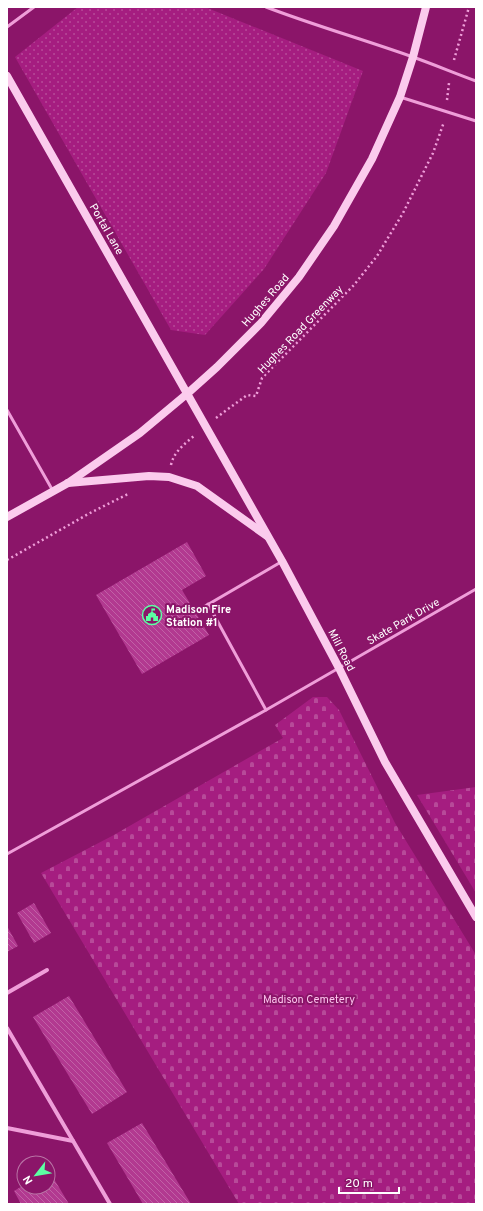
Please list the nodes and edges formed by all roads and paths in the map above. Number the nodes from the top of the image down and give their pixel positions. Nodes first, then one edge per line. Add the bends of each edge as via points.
1 (34, 7) edge
2 (266, 7) edge
3 (426, 7) edge
4 (469, 7) edge
5 (7, 27) edge
6 (413, 57) junction
7 (450, 72) junction
8 (7, 76) edge
9 (476, 81) edge
10 (400, 97) junction
11 (445, 111) junction
12 (476, 121) edge
13 (188, 393) junction
14 (7, 410) edge
15 (206, 425) junction
16 (169, 477) junction
17 (68, 483) junction
18 (52, 491) junction
19 (133, 493) dead end
20 (7, 517) edge
21 (270, 538) junction
22 (7, 560) edge
23 (282, 561) junction
24 (476, 589) edge
25 (208, 604) junction
26 (202, 608) dead end
27 (339, 668) junction
28 (266, 710) junction
29 (7, 854) edge
30 (476, 917) edge
31 (47, 970) dead end
32 (7, 993) edge
33 (7, 1028) edge
34 (7, 1128) edge
35 (73, 1141) junction
36 (110, 1204) edge

1 - 5 lane
2 - 6 lane
3 - 6 street, Hughes Road
4 - 7 path, Hughes Road Greenway
6 - 7 lane
6 - 10 street, Hughes Road
7 - 9 lane
7 - 11 path, Hughes Road Greenway
8 - 13 street, Portal Lane
10 - 11 lane
10 - 13 street, Hughes Road via 372,159 334,226 299,277 261,323
11 - 12 lane
11 - 15 path, Hughes Road Greenway via 444,124 433,153 377,256 354,285 262,378 256,396 247,395
13 - 15 street, Mill Road
13 - 17 street, Hughes Road via 140,433
14 - 18 lane
15 - 16 path, Hughes Road Greenway via 177,451
15 - 21 street, Mill Road
16 - 17 street via 149,476
16 - 21 street via 197,486
17 - 18 street, Hughes Road
18 - 20 street, Hughes Road
19 - 22 path via 125,494
21 - 23 street, Mill Road
23 - 25 lane
23 - 27 street, Mill Road
24 - 27 lane, Skate Park Drive
25 - 26 lane
25 - 28 lane
27 - 28 lane, Skate Park Drive
27 - 30 street, Mill Road via 385,762
28 - 29 lane, Skate Park Drive
31 - 32 street
33 - 35 street
34 - 35 street
35 - 36 street

